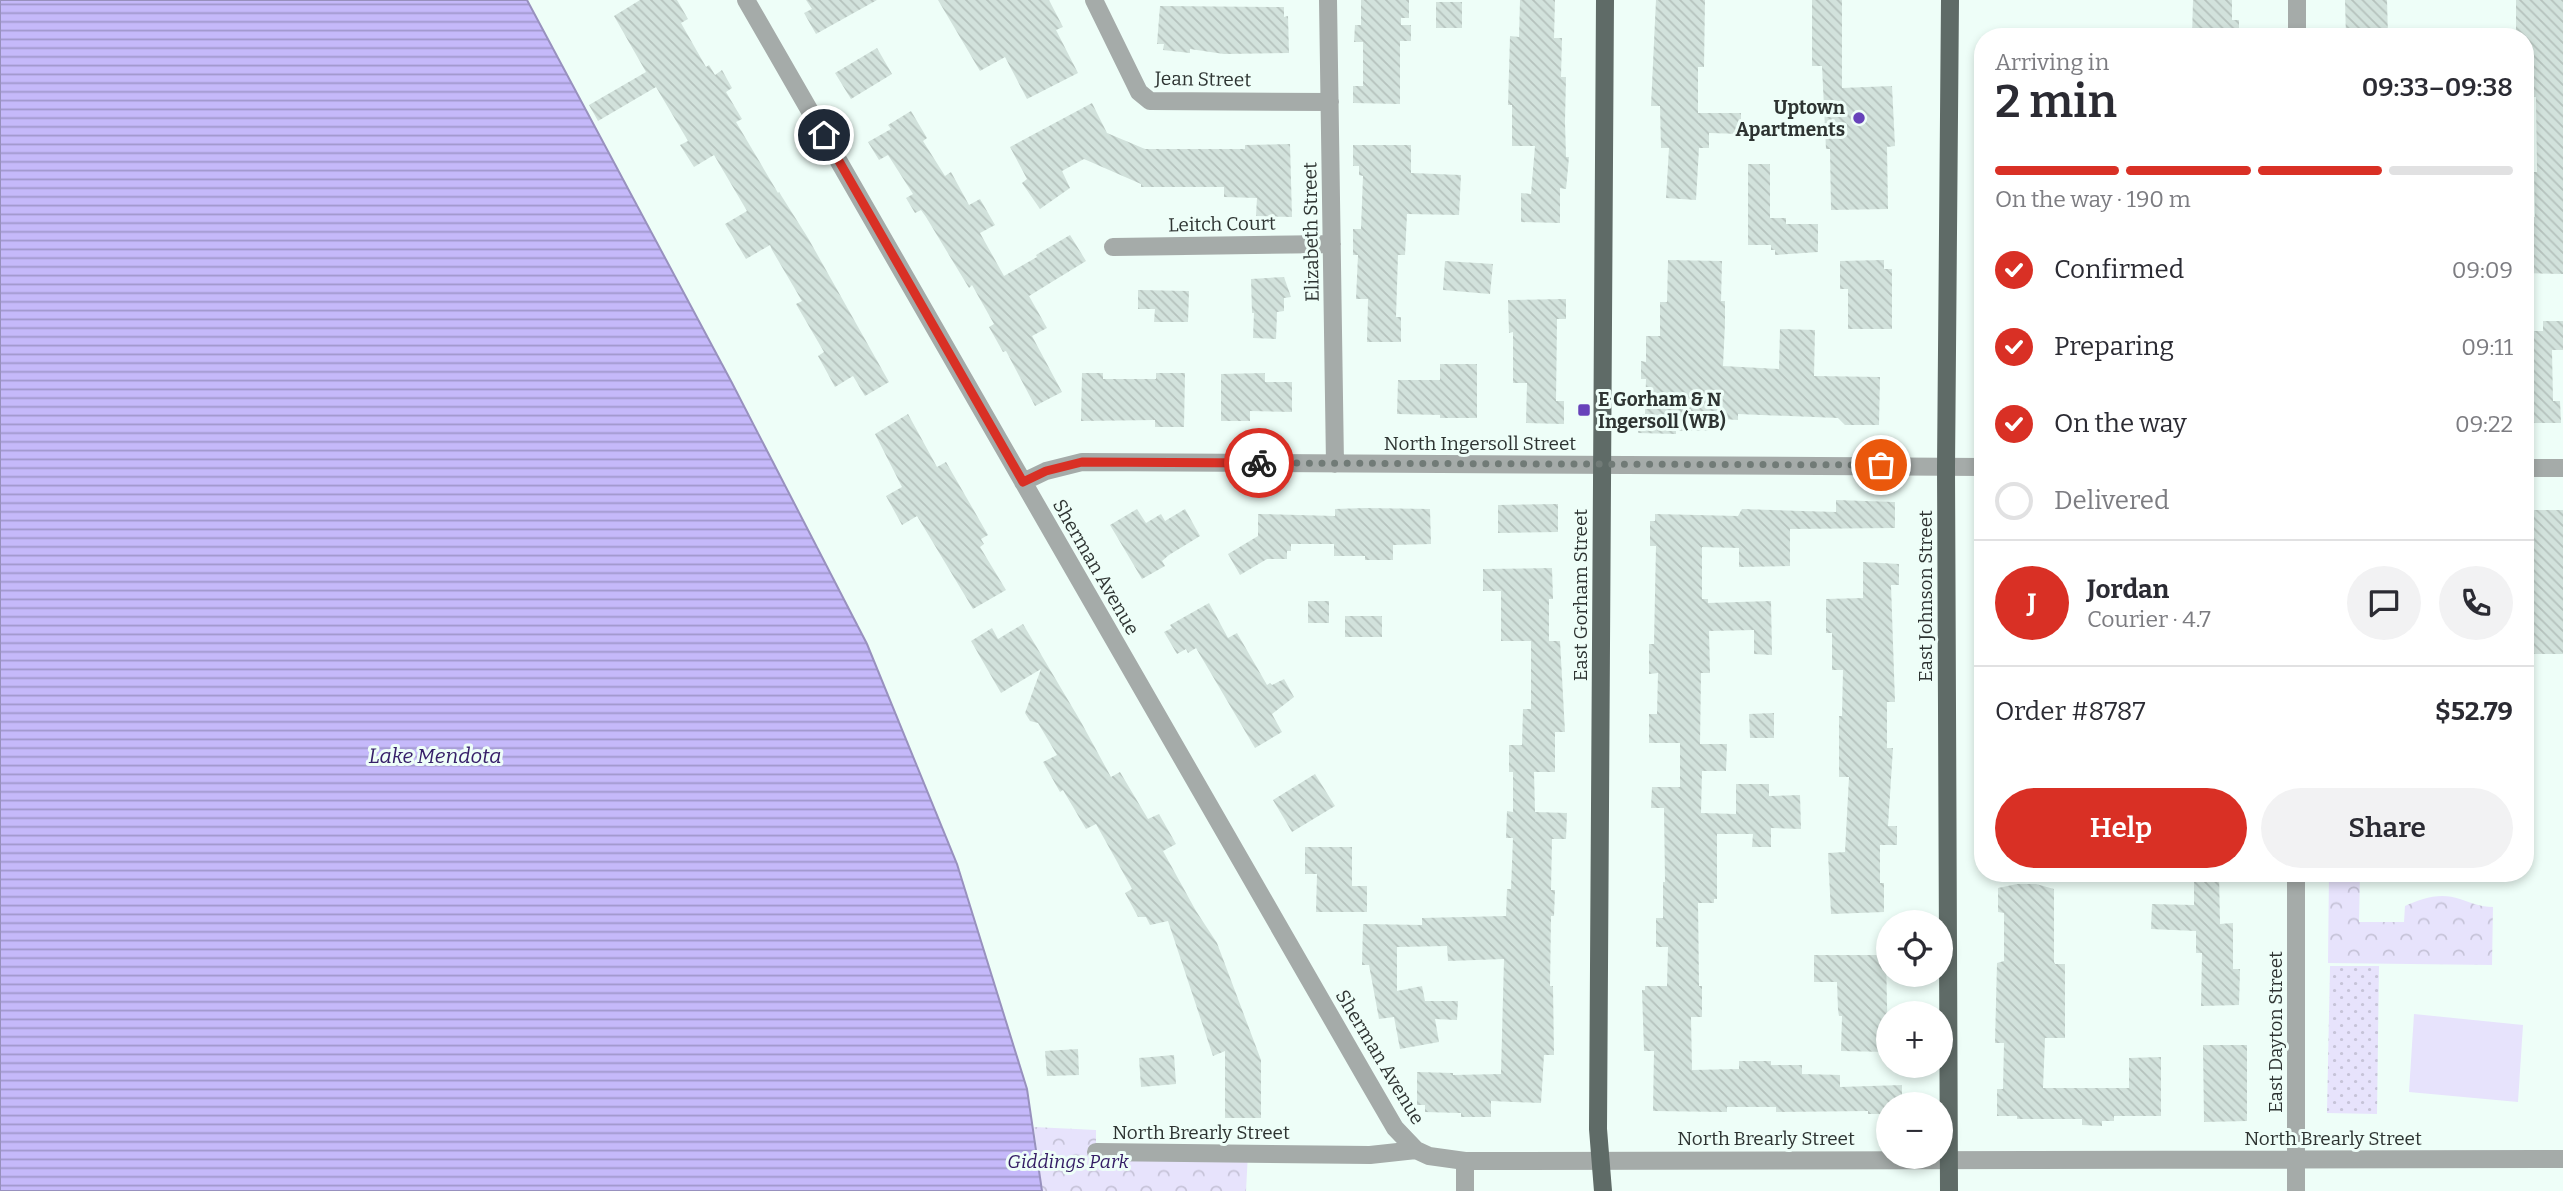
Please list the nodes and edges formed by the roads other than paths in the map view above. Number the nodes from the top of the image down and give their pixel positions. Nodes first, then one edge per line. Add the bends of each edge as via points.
1 (746, 0) edge
2 (1094, 0) edge
3 (1328, 0) edge
4 (1605, 0) edge
5 (1950, 0) edge
6 (2297, 0) edge
7 (2297, 28) edge
8 (1330, 102) junction
9 (1332, 244) junction
10 (1113, 247) dead end
11 (1335, 464) junction
12 (1601, 464) junction
13 (1945, 467) junction
14 (1974, 467) edge
15 (2534, 468) edge
16 (2563, 468) edge
17 (1023, 482) junction
18 (2296, 882) edge
19 (1950, 1092) edge
20 (1416, 1150) junction
21 (1096, 1152) dead end
22 (1601, 1159) junction
23 (1876, 1159) edge
24 (1953, 1159) edge
25 (2296, 1159) junction
26 (2563, 1159) edge
27 (1465, 1161) junction
28 (1950, 1169) edge
29 (1465, 1191) edge
30 (1603, 1191) edge
31 (1949, 1191) edge
32 (2296, 1191) edge

1 - 17 street, Sherman Avenue
2 - 8 street, Jean Street via 1146,99
3 - 8 street, Elizabeth Street
4 - 12 main road, East Gorham Street
5 - 13 main road, East Johnson Street
6 - 7 street
8 - 9 street, Elizabeth Street
9 - 10 street, Leitch Court
9 - 11 street, Elizabeth Street
11 - 12 street, North Ingersoll Street
11 - 17 street, North Ingersoll Street via 1082,462
12 - 13 street, North Ingersoll Street
12 - 22 main road, East Gorham Street
13 - 14 street, North Ingersoll Street
13 - 19 main road, East Johnson Street
15 - 16 street
17 - 20 street, Sherman Avenue via 1389,1118
18 - 25 street, East Dayton Street
20 - 21 street, North Brearly Street via 1370,1154
20 - 27 street, North Brearly Street
22 - 23 street, North Brearly Street
22 - 27 street, North Brearly Street
22 - 30 main road, East Gorham Street
24 - 25 street, North Brearly Street
25 - 26 street, North Brearly Street
25 - 32 street, East Dayton Street
27 - 29 street
28 - 31 main road, East Johnson Street

